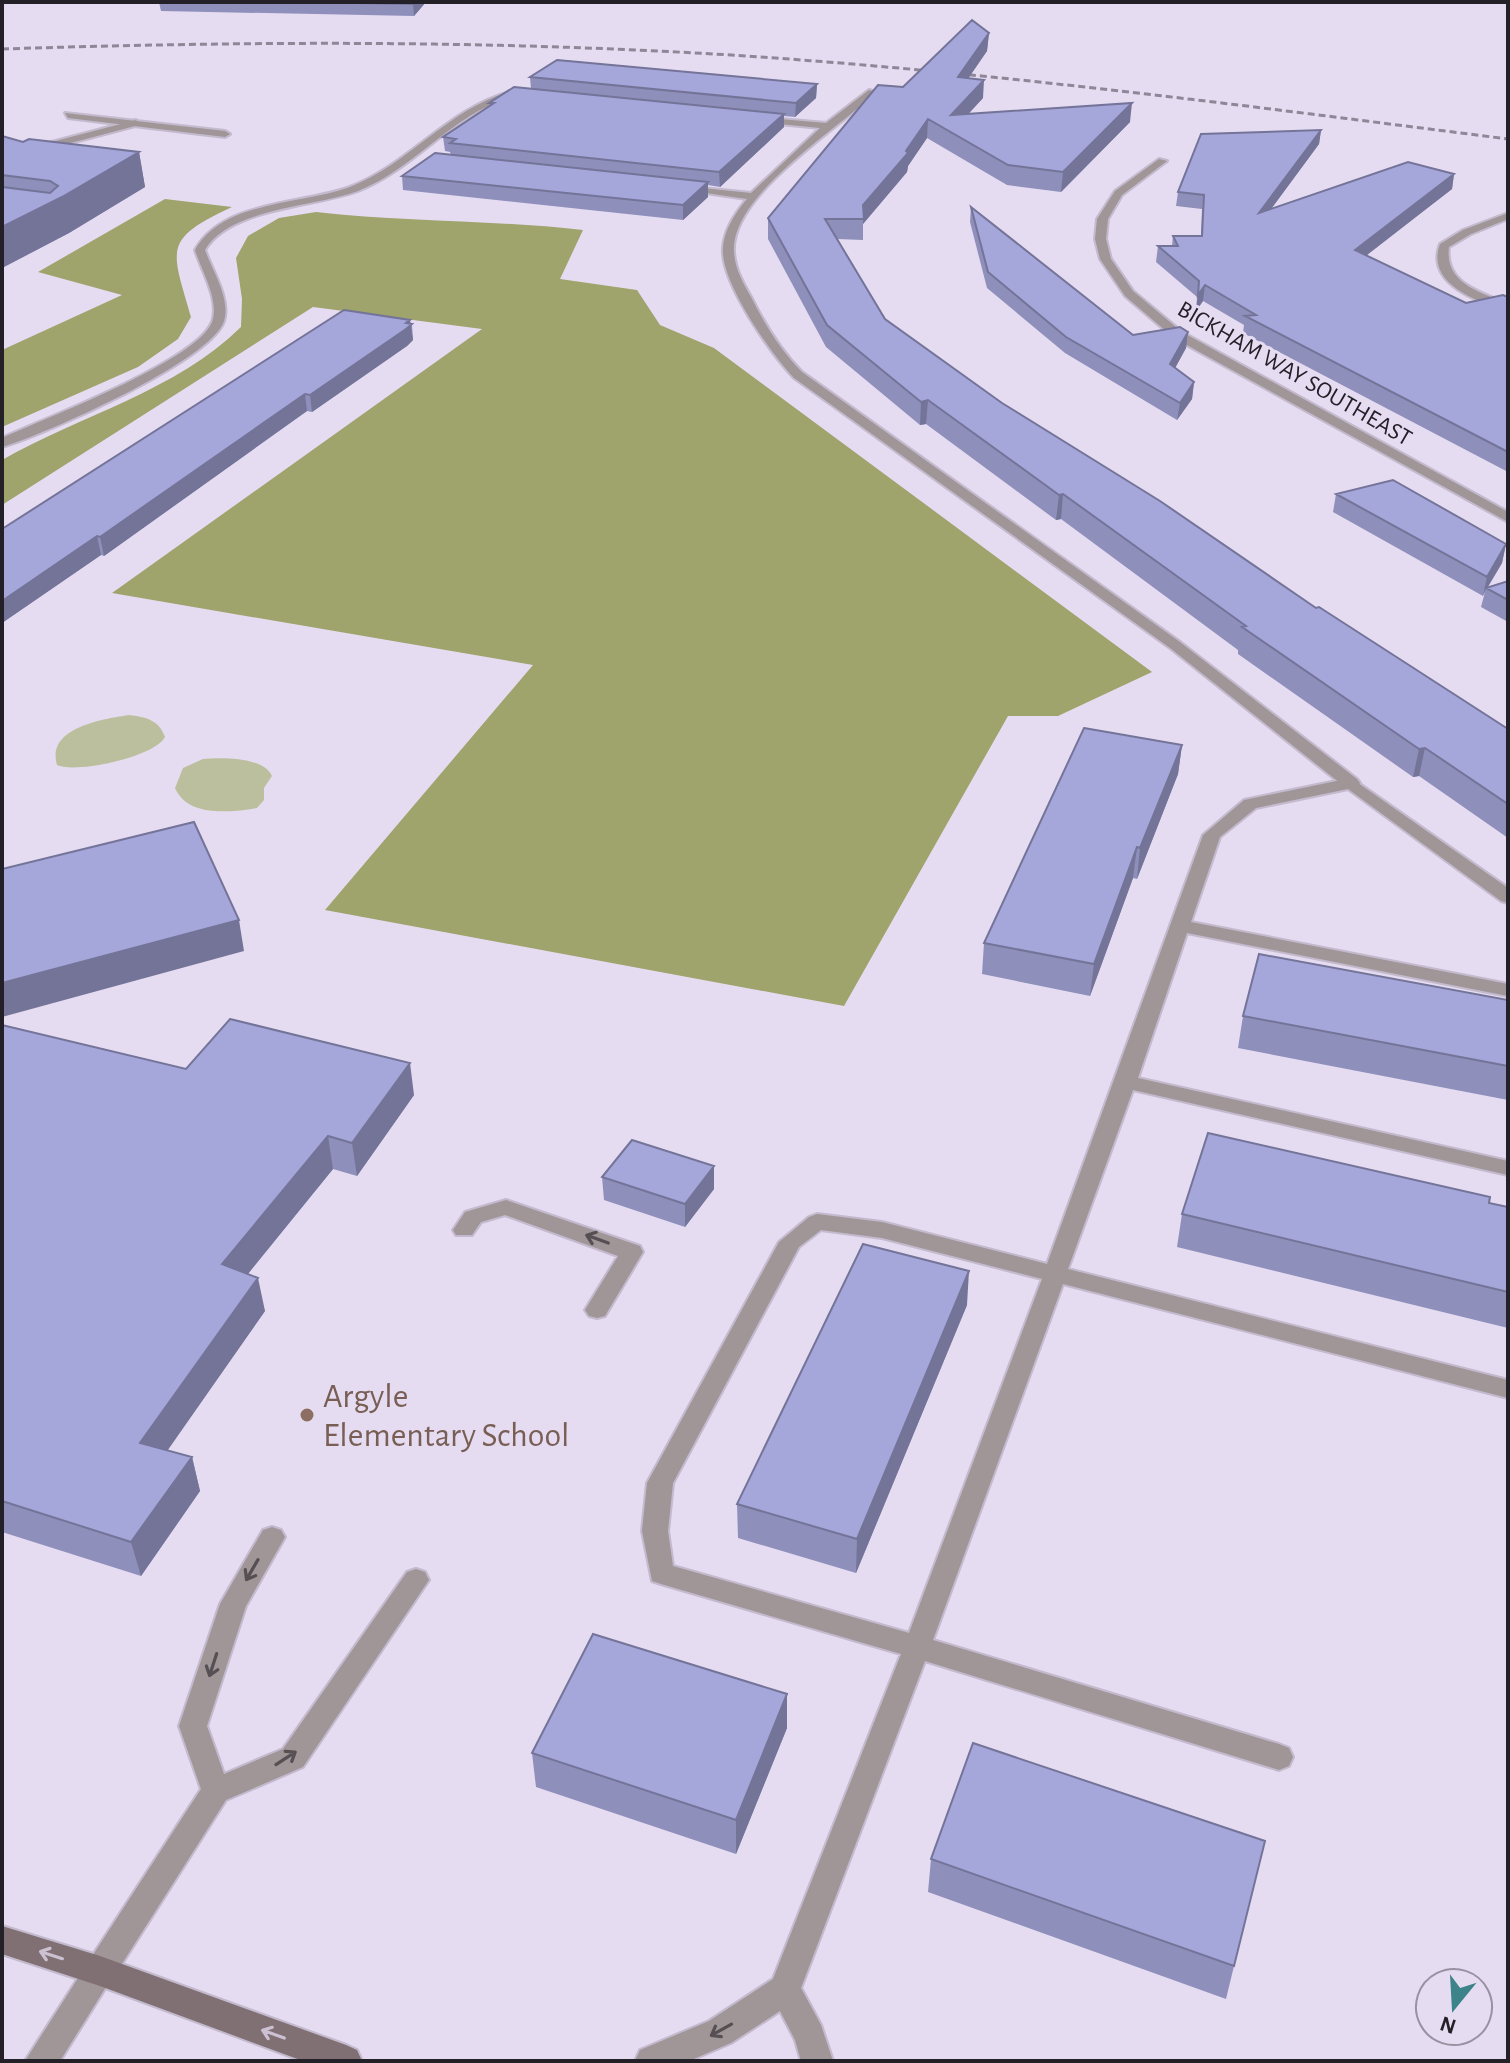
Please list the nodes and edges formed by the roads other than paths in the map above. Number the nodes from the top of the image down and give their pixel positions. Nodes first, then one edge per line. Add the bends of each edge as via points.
1 (872, 92) edge
2 (524, 95) edge
3 (68, 115) dead end
4 (752, 118) edge
5 (136, 123) junction
6 (828, 126) junction
7 (225, 134) dead end
8 (2, 158) edge
9 (405, 158) junction
10 (421, 160) edge
11 (1162, 161) dead end
12 (673, 188) edge
13 (752, 196) junction
14 (1507, 216) edge
15 (1508, 308) edge
16 (2, 443) edge
17 (1508, 518) edge
18 (1351, 783) junction
19 (1508, 897) edge
20 (1180, 926) junction
21 (1508, 990) edge
22 (1126, 1082) junction
23 (1508, 1168) edge
24 (464, 1230) dead end
25 (1054, 1275) junction
26 (597, 1310) dead end
27 (1508, 1389) edge
28 (272, 1537) dead end
29 (416, 1580) dead end
30 (917, 1647) junction
31 (1279, 1757) dead end
32 (216, 1791) junction
33 (2, 1940) edge
34 (100, 1971) junction
35 (785, 1989) junction
36 (41, 2061) edge
37 (346, 2061) edge
38 (651, 2061) edge
39 (817, 2061) edge

1 - 6 street
2 - 9 street via 509,94 440,130
3 - 5 street
4 - 6 street
5 - 7 street
5 - 8 street
6 - 13 street
9 - 10 street
9 - 16 street via 367,183 250,215 213,232 200,250 215,289 218,316 213,334 143,379
11 - 17 street, BICKHAM WAY SOUTHEAST via 1115,197 1102,222 1108,265 1118,283 1178,335
12 - 13 street
13 - 18 street via 734,227 727,258 782,360 1175,645
14 - 15 street via 1453,239 1444,246 1440,267 1456,283
18 - 19 street
18 - 20 street via 1250,804 1212,835
20 - 21 street
20 - 22 street
22 - 23 street
22 - 25 street
26 -> 24 street via 632,1252 506,1207 473,1217
25 - 27 street
25 - 30 street
25 - 30 street via 882,1230 817,1222 790,1242 660,1483 655,1531 661,1573
28 -> 32 street via 233,1604 193,1726
32 -> 29 street via 293,1758
30 - 31 street
30 - 35 street
32 - 34 street
34 -> 33 main road
34 - 36 street
37 -> 34 main road
35 -> 38 street via 720,2032
35 - 39 street

